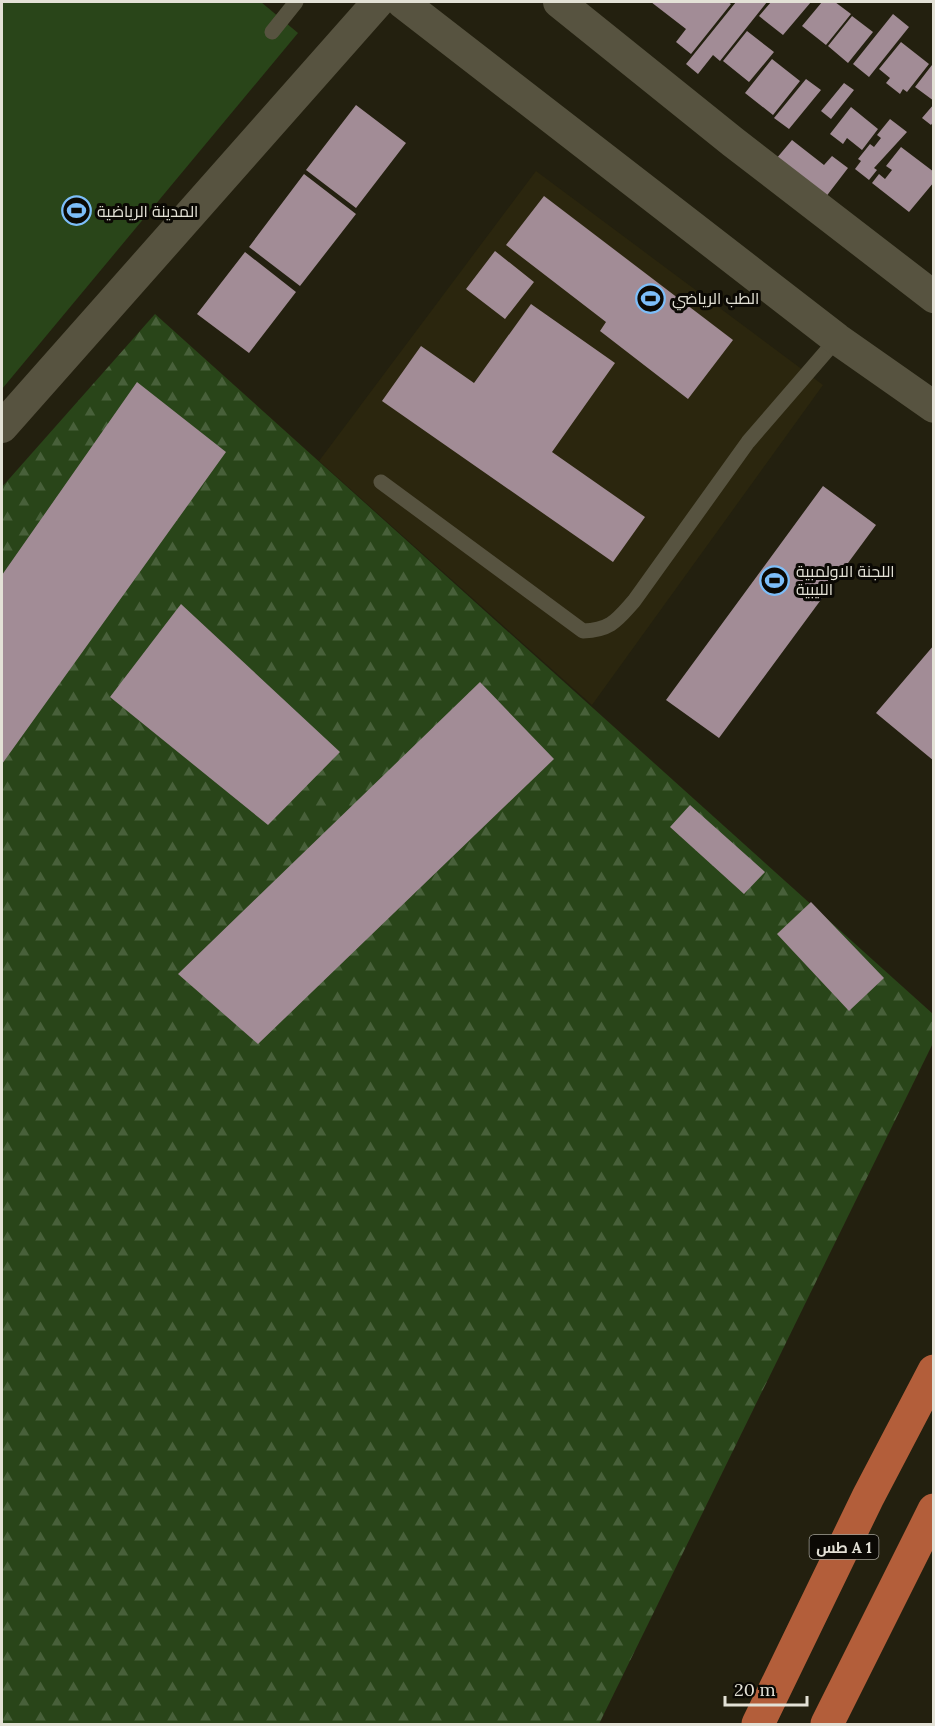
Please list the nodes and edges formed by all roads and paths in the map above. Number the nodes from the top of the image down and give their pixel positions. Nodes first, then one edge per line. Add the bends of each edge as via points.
1 (296, 2) edge
2 (378, 2) edge
3 (402, 2) edge
4 (559, 2) edge
5 (272, 32) dead end
6 (933, 297) edge
7 (837, 339) junction
8 (933, 407) edge
9 (2, 427) edge
10 (381, 482) dead end
11 (933, 1371) edge
12 (933, 1510) edge
13 (758, 1725) edge
14 (827, 1725) edge

1 - 5 lane
2 - 9 street
3 - 7 street
4 - 6 street
7 - 8 street
7 - 10 lane via 748,442 634,601 614,623 600,630 583,631
11 - 13 highway, طس A 1
12 - 14 highway

